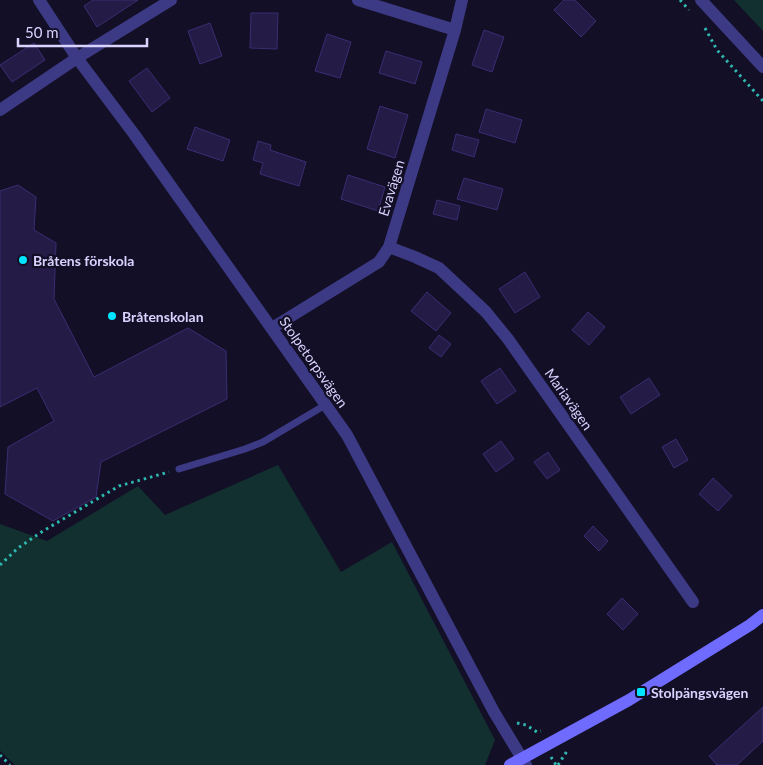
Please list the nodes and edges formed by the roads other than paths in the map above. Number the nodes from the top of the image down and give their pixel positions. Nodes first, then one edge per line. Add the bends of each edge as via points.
1 (39, 0) edge
2 (171, 0) edge
3 (358, 0) edge
4 (462, 0) edge
5 (701, 0) edge
6 (455, 30) junction
7 (78, 58) junction
8 (763, 66) edge
9 (0, 110) edge
10 (389, 247) junction
11 (272, 328) junction
12 (327, 404) junction
13 (180, 469) road end
14 (693, 602) dead end
15 (763, 615) edge
16 (519, 763) edge

1 - 7 street, Stolpetorpsvägen
2 - 7 street
3 - 6 street
4 - 6 street, Evavägen
5 - 8 street
6 - 10 street, Evavägen
7 - 9 street
7 - 11 street, Stolpetorpsvägen
10 - 11 street, Evavägen via 379,262
10 - 14 street, Mariavägen via 439,268 486,312
11 - 12 street, Stolpetorpsvägen
12 - 13 lane via 245,450
12 - 16 street, Stolpetorpsvägen via 347,435
15 - 16 main road via 629,700

